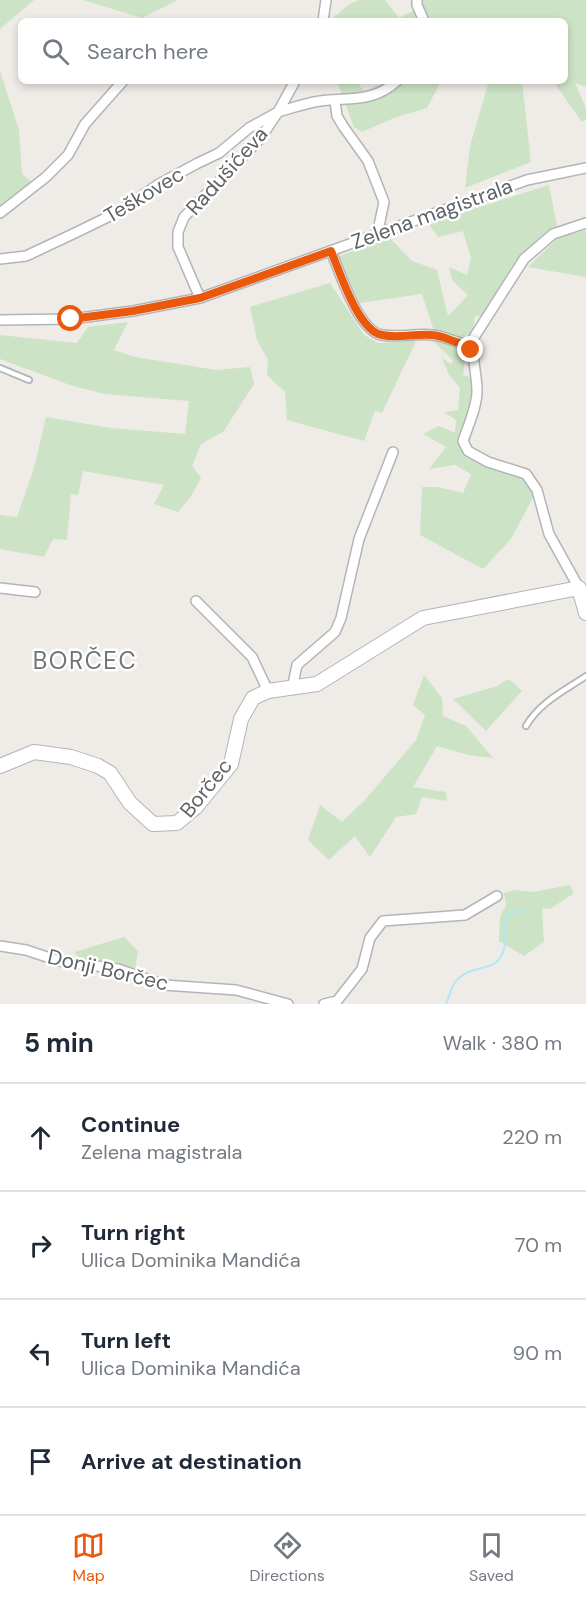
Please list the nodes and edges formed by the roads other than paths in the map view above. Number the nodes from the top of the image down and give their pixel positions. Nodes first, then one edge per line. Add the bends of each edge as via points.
1 (326, 0) edge
2 (417, 0) edge
3 (323, 18) edge
4 (423, 18) edge
5 (120, 84) edge
6 (293, 84) edge
7 (394, 84) edge
8 (335, 101) junction
9 (278, 112) junction
10 (586, 168) edge
11 (0, 213) edge
12 (586, 223) edge
13 (377, 235) junction
14 (331, 251) junction
15 (0, 259) edge
16 (200, 298) junction
17 (0, 321) edge
18 (472, 345) junction
19 (0, 368) edge
20 (29, 380) dead end
21 (393, 452) dead end
22 (0, 588) edge
23 (579, 588) junction
24 (35, 592) dead end
25 (196, 601) dead end
26 (586, 613) edge
27 (586, 676) edge
28 (292, 688) junction
29 (268, 691) junction
30 (526, 726) dead end
31 (0, 766) edge
32 (497, 896) dead end
33 (0, 946) edge
34 (288, 1004) edge
35 (324, 1004) edge

1 - 3 street
2 - 4 street
5 - 11 street via 85,124 68,155
6 - 9 street
7 - 8 street, Teškovec via 365,98
8 - 9 street, Teškovec
8 - 13 street via 337,116 368,161 384,202
9 - 15 street, Teškovec via 249,128 219,153 159,184 122,210 26,255
9 - 16 street, Radušićeva via 260,139 184,217 178,247
10 - 13 street, Zelena magistrala via 527,180
12 - 18 street via 553,234 525,259
13 - 14 street, Zelena magistrala
14 - 16 street, Zelena magistrala
14 - 18 street via 354,304 372,332 393,337 433,335
16 - 17 street, Zelena magistrala via 71,319
18 - 23 street via 477,395 463,441 468,451 488,462 526,474 537,490 549,534
19 - 20 lane
21 - 28 street via 359,540 341,618 335,632 297,665
22 - 24 street
23 - 26 street
23 - 28 street via 423,618 317,684
25 - 29 street via 252,657
27 - 30 lane via 546,701
28 - 29 street
29 - 31 street, Borčec via 254,698 241,719 231,764 196,807 177,823 153,824 130,803 110,773 98,766 34,752
32 - 35 street via 465,915 383,921 370,938 362,969 337,1001
33 - 34 street, Donji Borčec via 59,962 118,969 164,986 236,990

